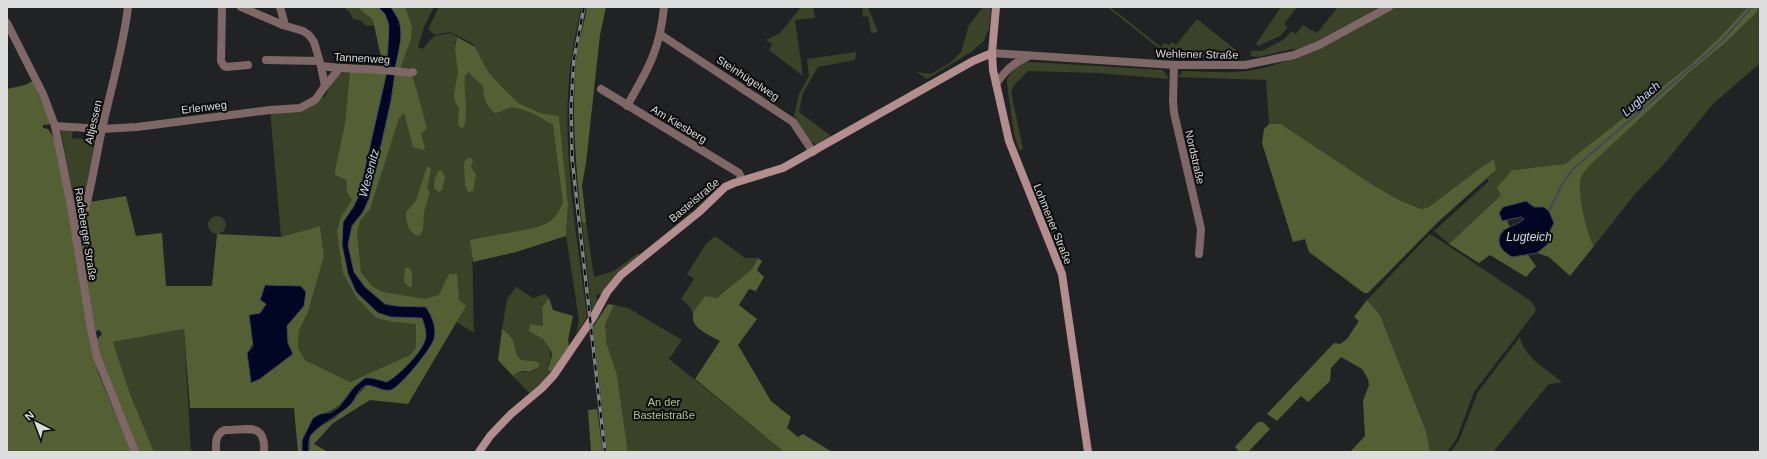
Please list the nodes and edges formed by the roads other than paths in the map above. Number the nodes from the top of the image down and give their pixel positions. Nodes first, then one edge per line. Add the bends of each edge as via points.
1 (128, 7) edge
2 (222, 7) edge
3 (241, 7) edge
4 (280, 7) edge
5 (664, 7) edge
6 (996, 7) edge
7 (1389, 7) edge
8 (7, 23) edge
9 (283, 25) junction
10 (661, 35) junction
11 (992, 53) junction
12 (1030, 56) junction
13 (266, 60) dead end
14 (248, 64) dead end
15 (320, 64) junction
16 (1174, 65) junction
17 (339, 69) junction
18 (413, 72) dead end
19 (996, 84) junction
20 (325, 86) junction
21 (601, 89) dead end
22 (627, 106) junction
23 (56, 126) junction
24 (102, 129) junction
25 (813, 152) junction
26 (742, 180) junction
27 (76, 240) junction
28 (1199, 254) dead end
29 (135, 452) edge
30 (216, 452) edge
31 (264, 452) edge
32 (479, 452) edge
33 (1088, 452) edge

1 - 24 street, Altjessen via 123,41
2 - 14 street via 220,62 226,67
3 - 9 street, Tannenweg
4 - 9 street
5 - 10 street
6 - 11 main road, Lohmener Straße
7 - 16 street, Wehlener Straße via 1319,45 1294,55 1245,66
8 - 23 street, Radeberger Straße via 43,94
9 - 15 street, Tannenweg via 309,35 314,42
10 - 22 street via 650,65
10 - 25 street, Steinhügelweg via 793,122
11 - 12 street, Wehlener Straße
11 - 19 main road, Lohmener Straße
11 - 25 main road, Basteistraße via 973,61
12 - 16 street, Wehlener Straße
12 - 19 street via 1015,62
13 - 15 street
15 - 17 street, Tannenweg
15 - 20 street
16 - 28 street, Nordstraße via 1174,113 1201,229
17 - 18 street, Tannenweg
17 - 20 street, Erlenweg
19 - 33 main road, Lohmener Straße via 1010,145 1062,274
20 - 24 street, Erlenweg via 316,100 300,108
21 - 22 street, Am Kiesberg
22 - 26 street, Am Kiesberg via 738,173
23 - 24 street, Erlenweg
23 - 27 street, Radeberger Straße
24 - 27 street, Altjessen via 84,217
25 - 26 main road, Basteistraße via 783,168
26 - 32 main road, Basteistraße via 725,187 699,212 621,275 554,375 511,414
27 - 29 street, Radeberger Straße via 97,357
30 - 31 street via 216,440 221,431 254,429 263,436

